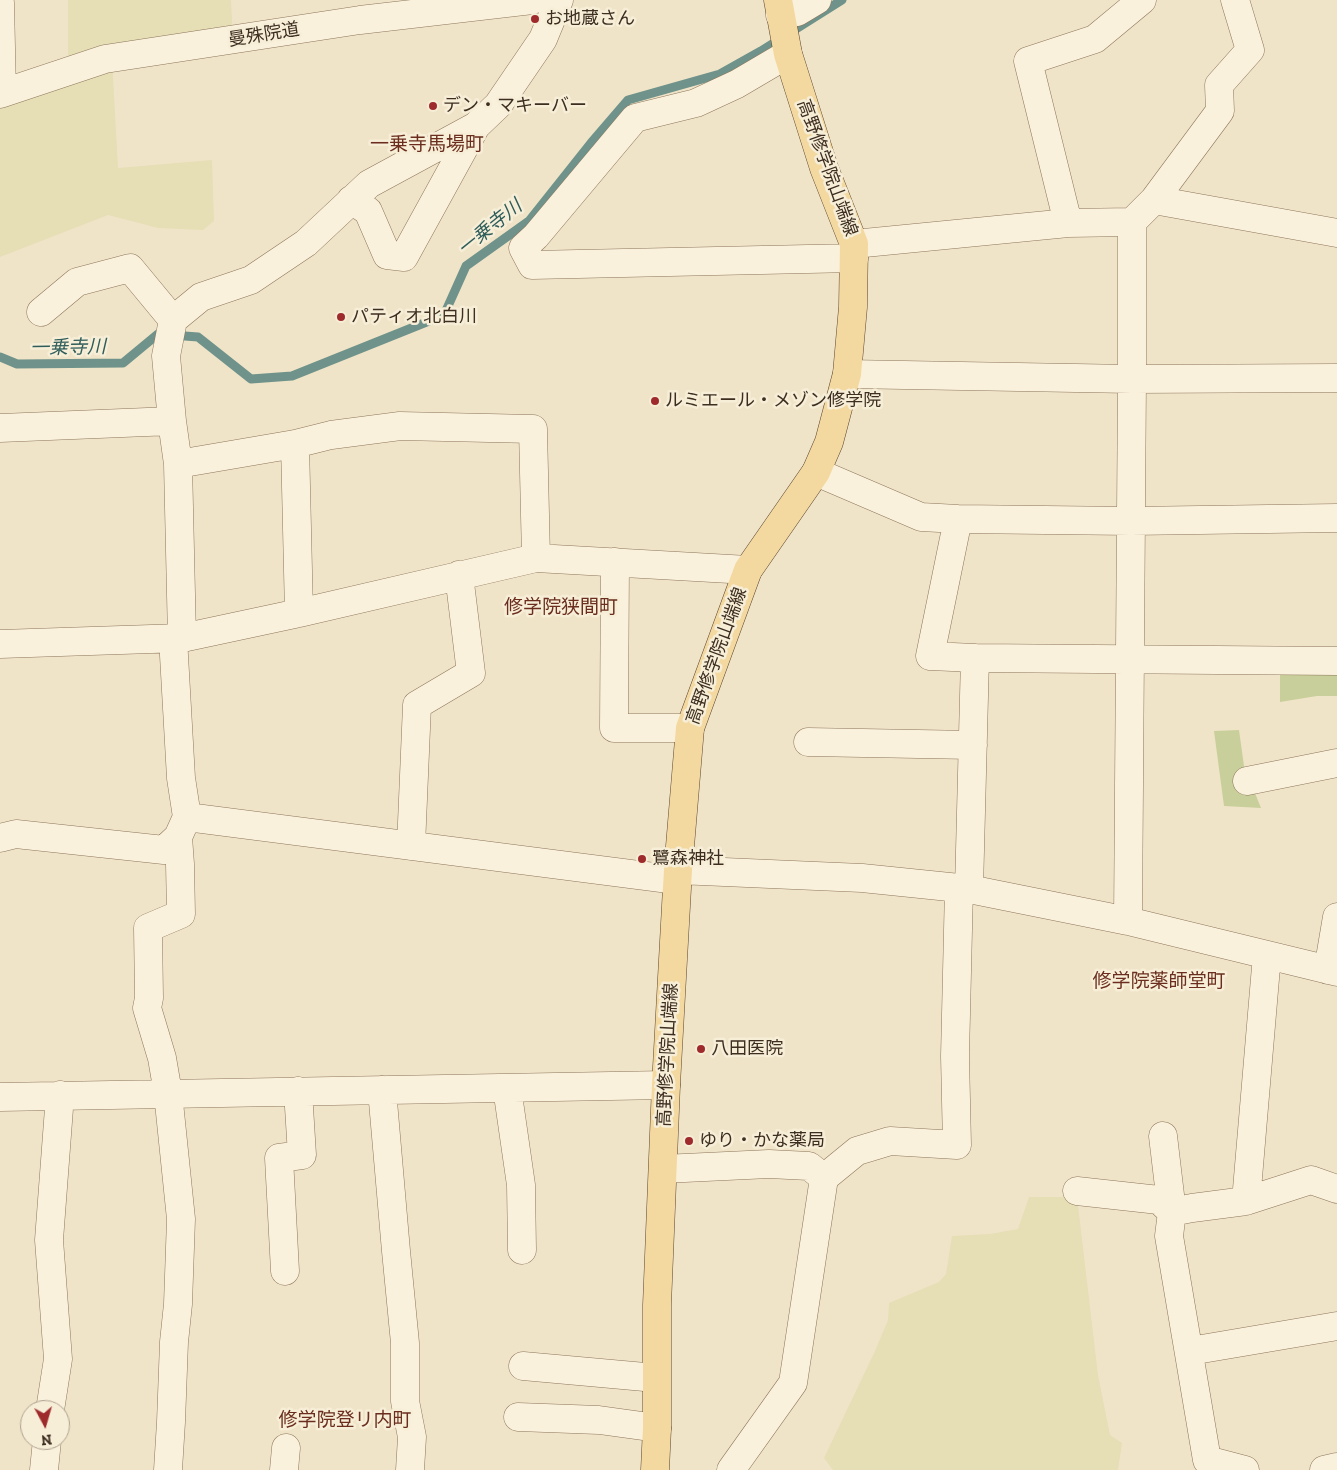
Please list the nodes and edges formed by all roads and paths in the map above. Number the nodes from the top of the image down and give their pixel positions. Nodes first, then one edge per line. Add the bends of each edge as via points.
1 (532, 0) edge
2 (559, 0) edge
3 (817, 0) edge
4 (1142, 0) edge
5 (1236, 0) edge
6 (0, 3) edge
7 (783, 27) edge
8 (1, 93) edge
9 (476, 126) junction
10 (351, 200) junction
11 (1154, 200) junction
12 (1132, 222) junction
13 (1068, 223) junction
14 (1337, 233) edge
15 (854, 251) junction
16 (41, 312) dead end
17 (173, 320) junction
18 (848, 374) junction
19 (1337, 378) edge
20 (1132, 379) junction
21 (172, 421) junction
22 (0, 428) edge
23 (295, 444) junction
24 (178, 464) junction
25 (816, 472) junction
26 (1337, 518) edge
27 (958, 520) junction
28 (1131, 521) junction
29 (536, 558) junction
30 (615, 562) junction
31 (748, 570) junction
32 (459, 575) junction
33 (298, 613) junction
34 (177, 638) junction
35 (0, 644) edge
36 (975, 658) junction
37 (1130, 659) junction
38 (1337, 661) edge
39 (690, 728) junction
40 (808, 742) dead end
41 (973, 745) junction
42 (1337, 763) edge
43 (1247, 781) dead end
44 (183, 827) junction
45 (0, 838) edge
46 (411, 846) junction
47 (677, 875) junction
48 (964, 888) junction
49 (1337, 917) edge
50 (1128, 921) junction
51 (1267, 955) junction
52 (1332, 971) edge
53 (666, 1085) junction
54 (506, 1088) junction
55 (382, 1090) junction
56 (298, 1091) junction
57 (168, 1093) junction
58 (60, 1095) junction
59 (0, 1097) edge
60 (1164, 1136) dead end
61 (663, 1169) junction
62 (824, 1178) junction
63 (1337, 1189) edge
64 (1076, 1191) dead end
65 (1246, 1201) junction
66 (1172, 1212) junction
67 (522, 1250) dead end
68 (285, 1270) dead end
69 (1337, 1326) edge
70 (1190, 1350) junction
71 (523, 1366) dead end
72 (656, 1378) junction
73 (52, 1400) edge
74 (518, 1417) dead end
75 (657, 1428) junction
76 (46, 1450) edge
77 (1337, 1467) edge
78 (44, 1470) edge
79 (168, 1470) edge
80 (410, 1470) edge
81 (655, 1470) edge
82 (731, 1470) edge
83 (1245, 1470) edge
84 (1324, 1470) edge

1 - 8 street, 曼殊院道 via 360,20 105,59
2 - 9 street via 543,38 498,105
3 - 7 street via 797,12
4 - 13 street via 1095,39 1028,61
5 - 11 street via 1250,50 1219,85 1220,111
6 - 8 street
7 - 15 main road, 高野修学院山端線 via 824,168
7 - 15 street via 737,84 696,103 635,118 523,248 532,265
9 - 10 street via 369,184
9 - 10 street via 404,257 387,254 368,211
10 - 17 street via 306,243 251,280 201,297
11 - 12 street
11 - 14 street
12 - 13 street
12 - 20 street
13 - 15 street
15 - 18 main road, 高野修学院山端線
16 - 17 street via 77,282 130,268
17 - 21 street via 166,356
18 - 20 street
18 - 25 main road, 高野修学院山端線 via 829,442
19 - 20 street
20 - 28 street
21 - 22 street
21 - 24 street
23 - 24 street
23 - 29 street via 400,426 533,429
23 - 33 street
24 - 34 street
25 - 27 street via 921,517
25 - 31 main road, 高野修学院山端線
26 - 28 street
27 - 28 street
27 - 36 street via 930,656
28 - 37 street
29 - 30 street
29 - 32 street
30 - 31 street
30 - 39 street via 614,728
31 - 39 main road, 高野修学院山端線
32 - 33 street
32 - 46 street via 471,673 417,705
33 - 34 street
34 - 35 street
34 - 44 street
36 - 37 street
36 - 41 street
37 - 38 street
37 - 50 street
39 - 47 main road, 高野修学院山端線
40 - 41 street
41 - 48 street
42 - 43 street
44 - 45 street via 164,850 16,834
44 - 46 street
44 - 57 street via 181,914 148,928 147,1008 162,1058
46 - 47 street
47 - 48 street via 862,878
47 - 53 main road, 高野修学院山端線
48 - 50 street
48 - 62 street via 955,1056 957,1146 890,1141 857,1151
49 - 52 street
50 - 51 street
51 - 52 street
51 - 65 street
53 - 54 street
53 - 61 main road, 高野修学院山端線
54 - 55 street
54 - 67 street via 521,1186
55 - 56 street
55 - 80 street via 405,1343 405,1401 412,1437
56 - 57 street
56 - 68 street via 302,1155 279,1158
57 - 58 street
57 - 79 street via 181,1219
58 - 59 street
58 - 73 street via 49,1240 58,1358
60 - 66 street
61 - 62 street via 770,1164 809,1166
61 - 72 main road, 高野修学院山端線
62 - 82 street via 793,1383
63 - 65 street via 1311,1180
64 - 66 street via 1159,1200
65 - 66 street
66 - 70 street via 1169,1236
69 - 70 street
70 - 83 street via 1207,1460
71 - 72 street
72 - 75 main road, 高野修学院山端線
74 - 75 street via 599,1420
75 - 81 main road, 高野修学院山端線
76 - 78 street
77 - 84 street

